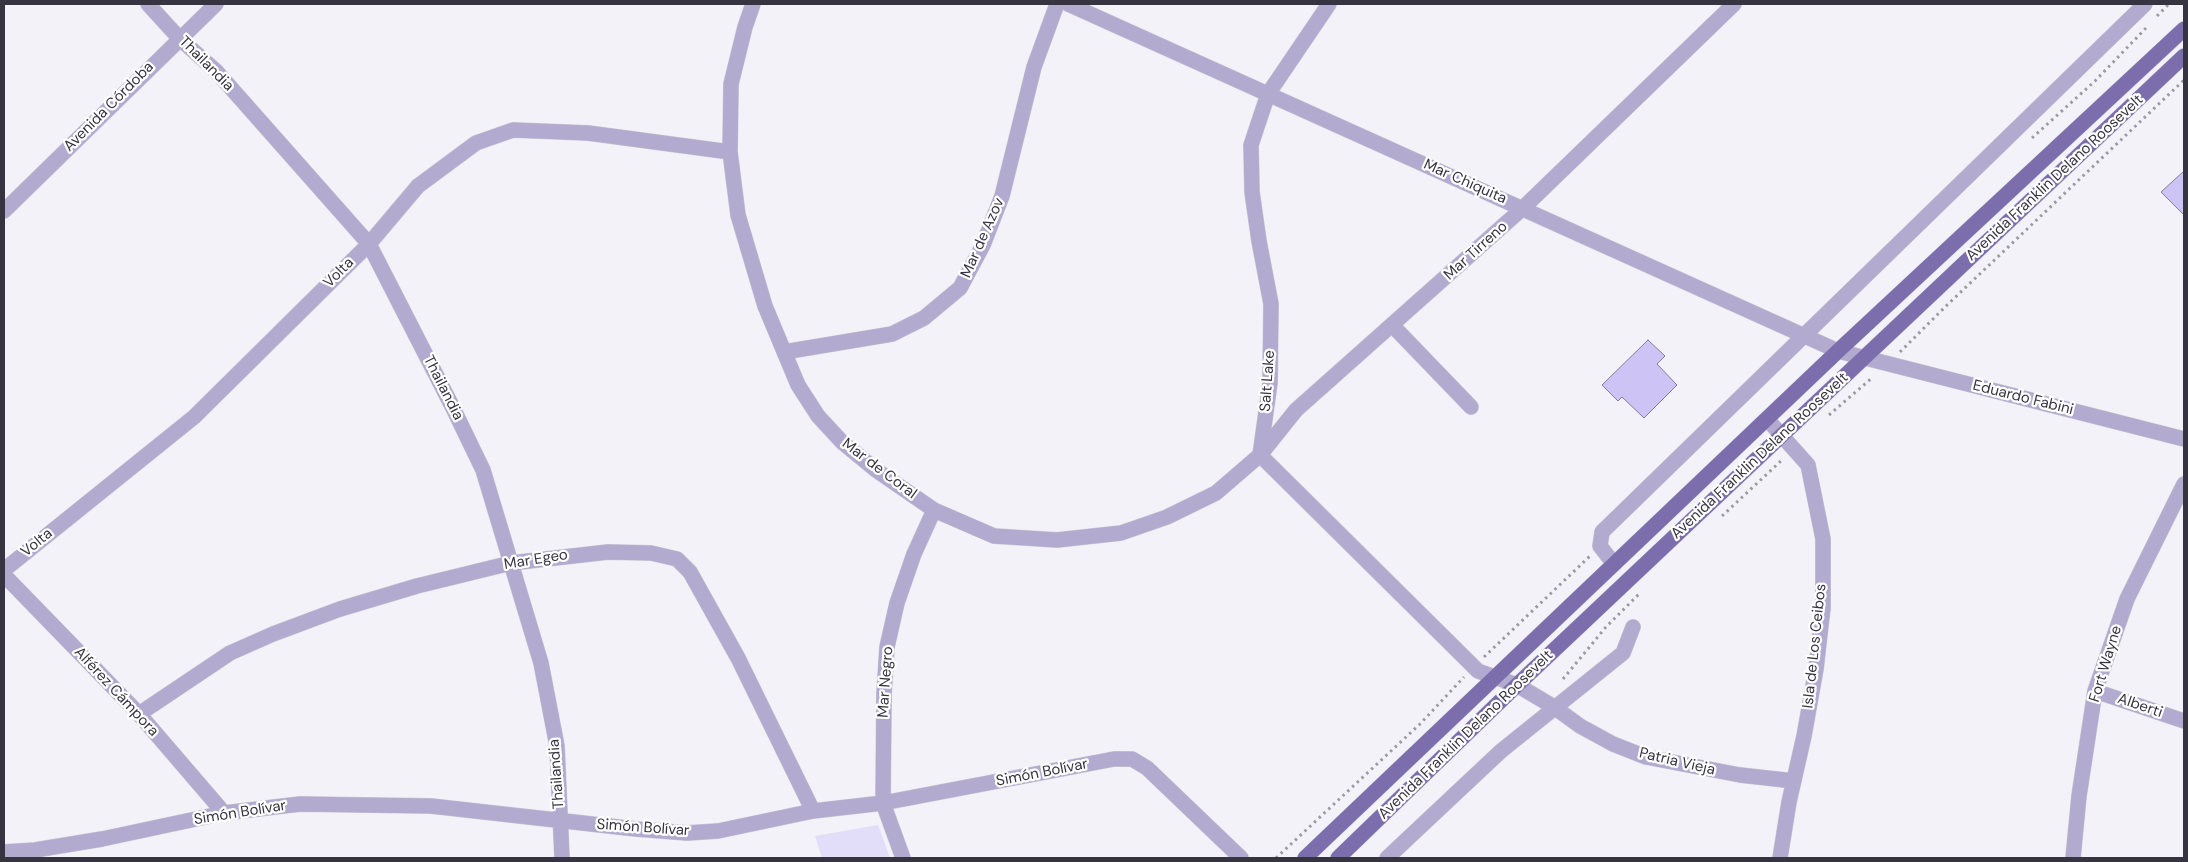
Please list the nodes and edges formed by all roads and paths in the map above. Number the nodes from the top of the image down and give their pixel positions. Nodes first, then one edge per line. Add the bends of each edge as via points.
1 (148, 4) edge
2 (216, 4) edge
3 (753, 4) edge
4 (1057, 4) edge
5 (1068, 4) edge
6 (1329, 4) edge
7 (1734, 4) edge
8 (2144, 4) edge
9 (2184, 29) edge
10 (179, 38) junction
11 (2184, 56) edge
12 (2184, 80) edge
13 (1268, 94) junction
14 (730, 152) junction
15 (1523, 208) junction
16 (4, 211) edge
17 (368, 244) junction
18 (1392, 325) junction
19 (1802, 335) junction
20 (1838, 351) junction
21 (784, 352) junction
22 (1863, 358) junction
23 (1888, 365) junction
24 (1471, 407) dead end
25 (1827, 417) dead end
26 (1767, 419) junction
27 (1783, 434) junction
28 (2184, 439) edge
29 (1794, 447) junction
30 (1260, 455) junction
31 (2184, 484) edge
32 (934, 510) junction
33 (1718, 520) dead end
34 (1600, 546) junction
35 (511, 563) junction
36 (1614, 564) junction
37 (4, 570) edge
38 (4, 575) edge
39 (1640, 593) dead end
40 (1633, 627) dead end
41 (1474, 666) junction
42 (1496, 677) junction
43 (1517, 685) junction
44 (2095, 691) junction
45 (1549, 703) junction
46 (139, 714) junction
47 (2184, 721) edge
48 (1794, 780) junction
49 (883, 803) junction
50 (812, 811) junction
51 (224, 813) junction
52 (561, 822) junction
53 (4, 852) edge
54 (562, 858) edge
55 (903, 858) edge
56 (1241, 858) edge
57 (1276, 858) edge
58 (1305, 858) edge
59 (1338, 858) edge
60 (1387, 858) edge
61 (1780, 858) edge
62 (2073, 858) edge

1 - 10 street, Thailandia
2 - 10 street, Avenida Córdoba
3 - 14 street, Mar de Coral via 731,84
4 - 21 street, Mar de Azov via 1034,67 1002,196 983,245 960,288 924,318 892,334
5 - 13 street, Mar Chiquita
6 - 13 street, Salt Lake
7 - 15 street, Mar Tirreno
8 - 19 street
9 - 20 main road, Avenida Franklin Delano Roosevelt
10 - 16 street, Avenida Córdoba
10 - 17 street, Thailandia via 216,71
11 - 22 main road, Avenida Franklin Delano Roosevelt
12 - 23 path
13 - 15 street, Mar Chiquita
13 - 30 street, Salt Lake via 1251,145 1252,192 1271,304 1270,384
14 - 17 street, Volta via 588,133 513,130 476,143 418,186
14 - 21 street, Mar de Coral via 738,215 765,306
15 - 18 street, Mar Tirreno
15 - 19 street, Mar Chiquita
17 - 35 street, Thailandia via 454,408 482,470
17 - 37 street, Volta via 194,417
18 - 24 street
18 - 30 street, Mar Tirreno via 1296,410
19 - 20 street, Mar Chiquita
19 - 34 street via 1602,532
20 - 22 street, Mar Chiquita
20 - 26 main road, Avenida Franklin Delano Roosevelt
21 - 32 street, Mar de Coral via 798,385 818,416 842,442
22 - 23 street, Eduardo Fabini
22 - 27 main road, Avenida Franklin Delano Roosevelt
23 - 25 path
23 - 28 street, Eduardo Fabini
26 - 27 street, Isla de Los Ceibos
26 - 36 main road, Avenida Franklin Delano Roosevelt
27 - 29 street, Isla de Los Ceibos
27 - 43 main road, Avenida Franklin Delano Roosevelt
29 - 33 path
29 - 48 street, Isla de Los Ceibos via 1808,465 1823,539 1823,608 1816,669
30 - 32 street, Mar de Coral via 1216,493 1167,517 1122,533 1057,540 994,536
30 - 41 street
31 - 44 street, Fort Wayne via 2127,599
32 - 49 street, Mar Negro via 903,586 887,647
34 - 36 street
34 - 41 path
35 - 46 street, Mar Egeo via 348,607 273,634 230,653
35 - 50 street, Mar Egeo via 608,552 651,553 678,559 690,572 738,658
35 - 52 street, Thailandia via 541,663 557,746
36 - 42 main road, Avenida Franklin Delano Roosevelt
38 - 46 street, Alférez Cámpora
39 - 45 path via 1606,628
40 - 45 street via 1623,653
41 - 42 street via 1478,671
41 - 57 path via 1420,724
42 - 43 street, Patria Vieja
42 - 58 main road, Avenida Franklin Delano Roosevelt
43 - 45 street, Patria Vieja
43 - 59 main road, Avenida Franklin Delano Roosevelt
44 - 47 street, Alberti
44 - 62 street, Fort Wayne
45 - 48 street, Patria Vieja via 1580,726 1646,757 1740,775
45 - 60 street
46 - 51 street, Alférez Cámpora
48 - 61 street, Isla de Los Ceibos
49 - 50 street, Simón Bolívar
49 - 55 street, Mar Negro
49 - 56 street, Simón Bolívar via 1114,759 1132,759 1147,768
50 - 52 street, Simón Bolívar via 743,827 687,833
51 - 52 street, Simón Bolívar via 300,804 363,804 431,806
51 - 53 street, Simón Bolívar via 102,839
52 - 54 street, Thailandia

